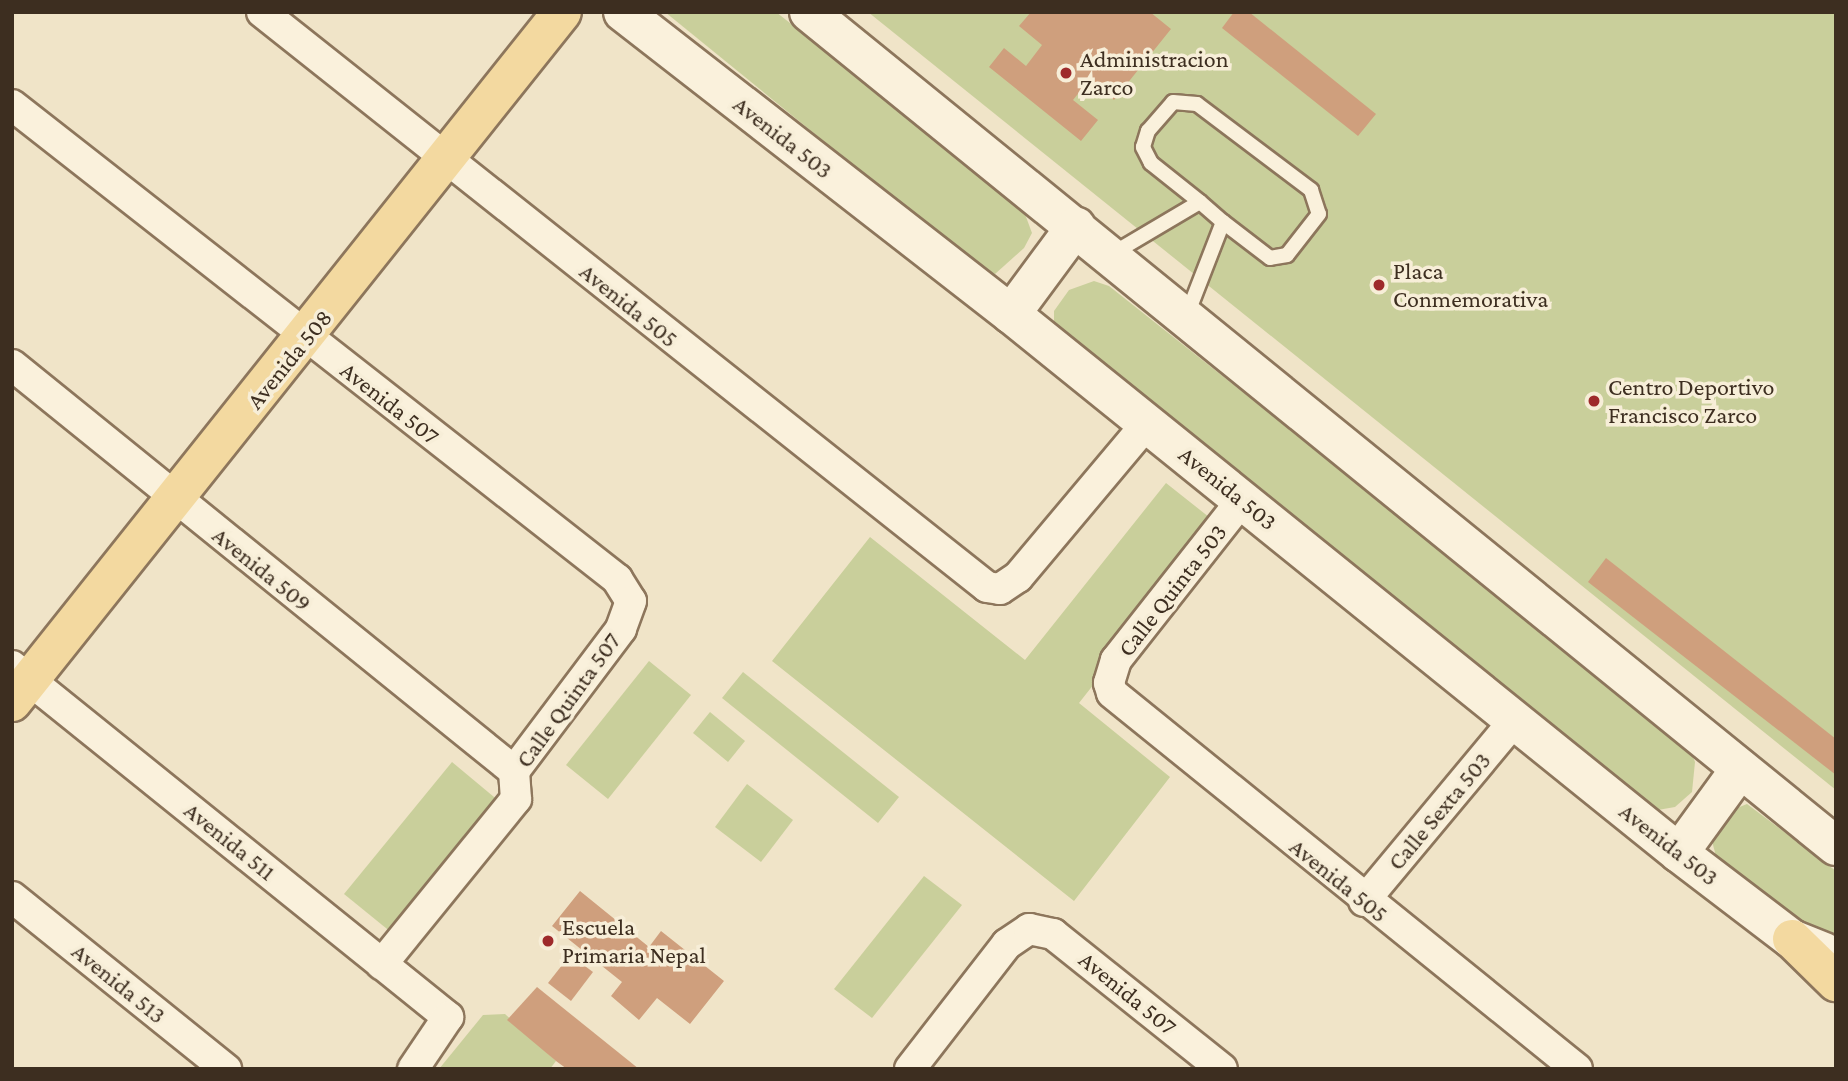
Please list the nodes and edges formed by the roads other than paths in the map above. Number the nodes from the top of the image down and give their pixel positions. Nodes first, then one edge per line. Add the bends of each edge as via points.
1 (262, 12) edge
2 (562, 12) edge
3 (623, 12) edge
4 (809, 12) edge
5 (12, 105) edge
6 (447, 160) junction
7 (1200, 202) junction
8 (1223, 222) junction
9 (1076, 226) junction
10 (1112, 254) junction
11 (1011, 314) junction
12 (1187, 316) junction
13 (306, 339) junction
14 (12, 365) edge
15 (1147, 423) junction
16 (176, 500) junction
17 (1242, 500) junction
18 (631, 601) joint
19 (18, 683) edge
20 (1109, 683) joint
21 (1514, 720) junction
22 (1740, 769) junction
23 (514, 771) junction
24 (1836, 846) edge
25 (1679, 853) junction
26 (12, 897) edge
27 (1364, 901) junction
28 (1792, 939) junction
29 (1836, 957) edge
30 (382, 964) junction
31 (1836, 982) edge
32 (226, 1069) edge
33 (413, 1069) edge
34 (910, 1069) edge
35 (1222, 1069) edge
36 (1577, 1069) edge

1 - 6 street, Avenida 505
2 - 6 main road, Avenida 508
3 - 11 street, Avenida 503
4 - 9 street
5 - 13 street, Avenida 507
6 - 13 main road, Avenida 508
6 - 15 street, Avenida 505 via 974,581 1000,590 1018,577
7 - 8 lane
7 - 8 lane via 1151,163 1143,147 1160,115 1181,99 1197,104 1311,190 1319,205 1301,240 1279,258 1262,253
7 - 10 lane
8 - 12 lane
9 - 10 street
9 - 11 street
10 - 12 street
11 - 15 street, Avenida 503
12 - 22 street
13 - 16 main road, Avenida 508
13 - 18 street, Avenida 507 via 617,579
14 - 16 street, Avenida 509
15 - 17 street, Avenida 503
16 - 19 main road, Avenida 508
16 - 23 street, Avenida 509
17 - 20 street, Calle Quinta 503 via 1116,660
17 - 21 street, Avenida 503
18 - 23 street, Calle Quinta 507 via 621,629
19 - 30 street, Avenida 511
20 - 27 street, Avenida 505 via 1119,700
21 - 25 street, Avenida 503
21 - 27 street, Calle Sexta 503
22 - 24 street
22 - 25 street
23 - 30 street, Calle Quinta 507 via 516,799
25 - 28 street, Avenida 503
26 - 32 street, Avenida 513
27 - 36 street, Avenida 505
28 - 29 street, Avenida 503
28 - 31 main road
30 - 33 street, Avenida 511 via 448,1017
34 - 35 street, Avenida 507 via 1007,944 1029,929 1054,934

